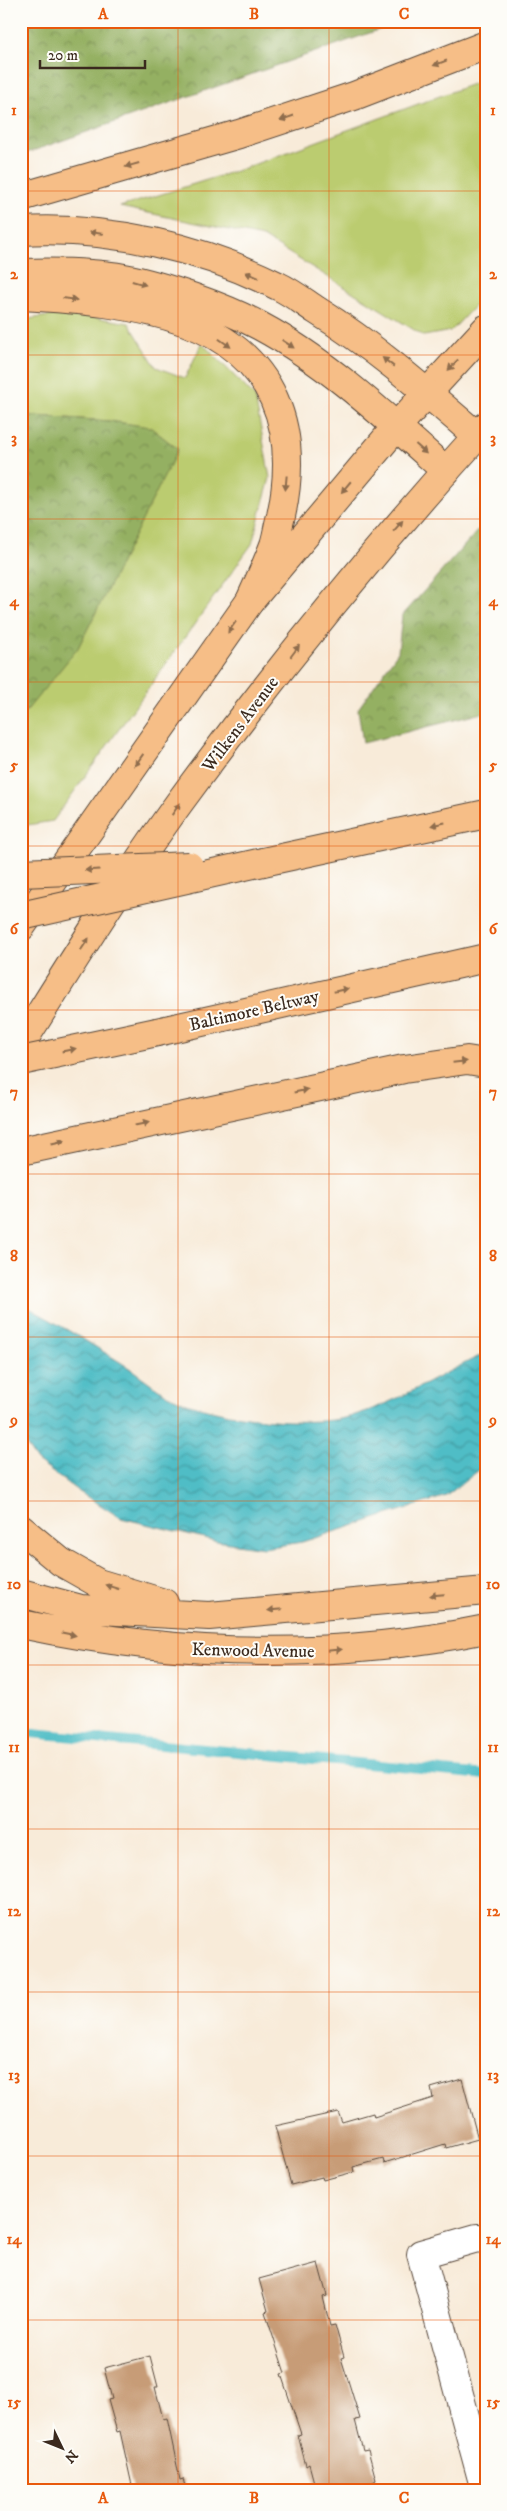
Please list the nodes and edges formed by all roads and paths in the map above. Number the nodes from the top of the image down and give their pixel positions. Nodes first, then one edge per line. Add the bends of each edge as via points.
1 (486, 45) edge
2 (21, 196) edge
3 (21, 231) edge
4 (21, 273) edge
5 (21, 296) edge
6 (486, 329) edge
7 (427, 393) junction
8 (397, 426) junction
9 (481, 431) edge
10 (446, 471) junction
11 (250, 601) junction
12 (486, 814) edge
13 (263, 862) junction
14 (21, 873) edge
15 (21, 916) edge
16 (21, 927) edge
17 (486, 958) edge
18 (61, 979) junction
19 (21, 1044) edge
20 (21, 1061) edge
21 (486, 1064) edge
22 (21, 1150) edge
23 (21, 1529) edge
24 (486, 1591) edge
25 (21, 1593) edge
26 (209, 1616) junction
27 (21, 1624) edge
28 (486, 1629) edge
29 (486, 2239) edge
30 (485, 2490) edge

1 -> 2 main road via 354,96 239,134
7 -> 3 main road via 347,329 278,286 205,256 131,238 60,229
4 -> 8 main road via 54,272 124,278 193,298 260,326 318,363
5 -> 11 main road via 124,307 186,322 219,338 243,356 263,378 286,431 288,461 285,496 274,544
6 -> 7 main road
7 - 8 main road
7 - 9 main road
8 -> 10 main road
8 -> 11 main road
9 - 10 main road, Wilkens Avenue
18 -> 10 main road, Wilkens Avenue via 179,804 333,602
11 -> 16 main road
12 -> 13 main road
13 -> 14 main road, bridge
13 - 15 main road, bridge
20 -> 17 main road, Baltimore Beltway, bridge
18 - 19 main road, Wilkens Avenue
18 - 20 main road
22 -> 21 main road via 404,1069 467,1060
26 -> 23 main road via 98,1583 61,1562
24 -> 26 main road, Kenwood Avenue
25 - 26 main road, Kenwood Avenue via 82,1609
27 -> 28 main road, Kenwood Avenue via 76,1635 202,1650 330,1651
29 - 30 street via 477,2238 421,2254

